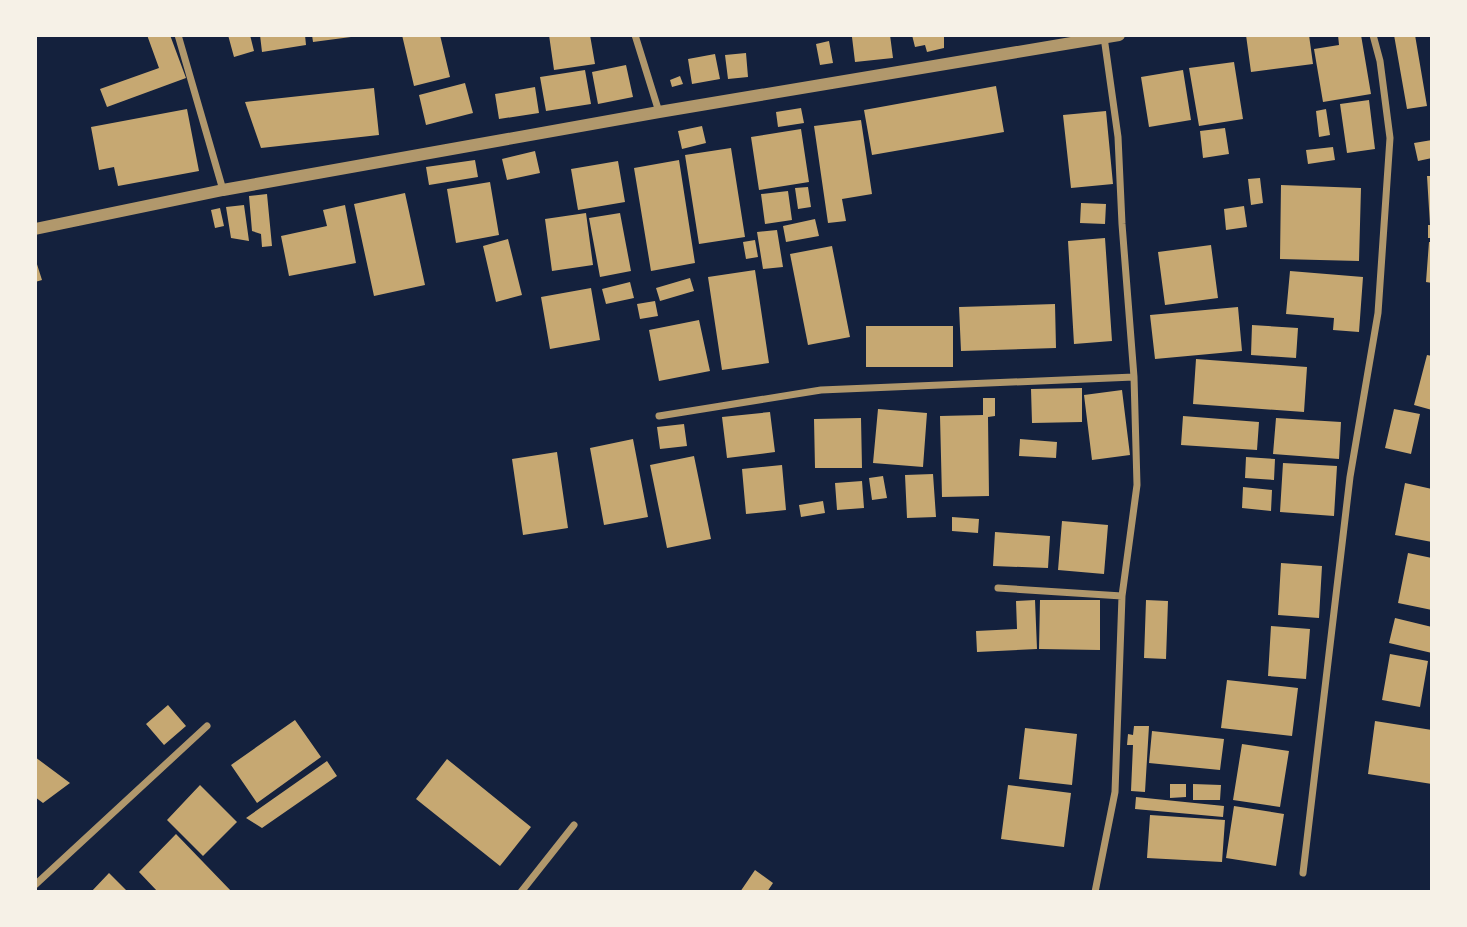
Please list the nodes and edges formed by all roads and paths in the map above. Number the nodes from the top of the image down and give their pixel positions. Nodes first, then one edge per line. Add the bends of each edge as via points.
1 (178, 35) edge
2 (635, 35) edge
3 (1119, 35) edge
4 (1373, 35) edge
5 (1104, 37) junction
6 (659, 112) junction
7 (223, 190) junction
8 (35, 229) edge
9 (1135, 377) junction
10 (659, 415) dead end
11 (998, 588) dead end
12 (1122, 596) junction
13 (206, 726) dead end
14 (574, 825) dead end
15 (1303, 873) dead end
16 (35, 885) edge
17 (521, 892) edge
18 (1096, 892) edge

1 - 7 street
2 - 6 street
3 - 5 street
4 - 15 street via 1390,138 1378,313 1350,477
5 - 6 street
5 - 9 street via 1118,137
6 - 7 street
7 - 8 street
9 - 10 street via 821,390
9 - 12 street via 1137,485
11 - 12 street
12 - 18 street via 1115,792
13 - 16 street
14 - 17 street

